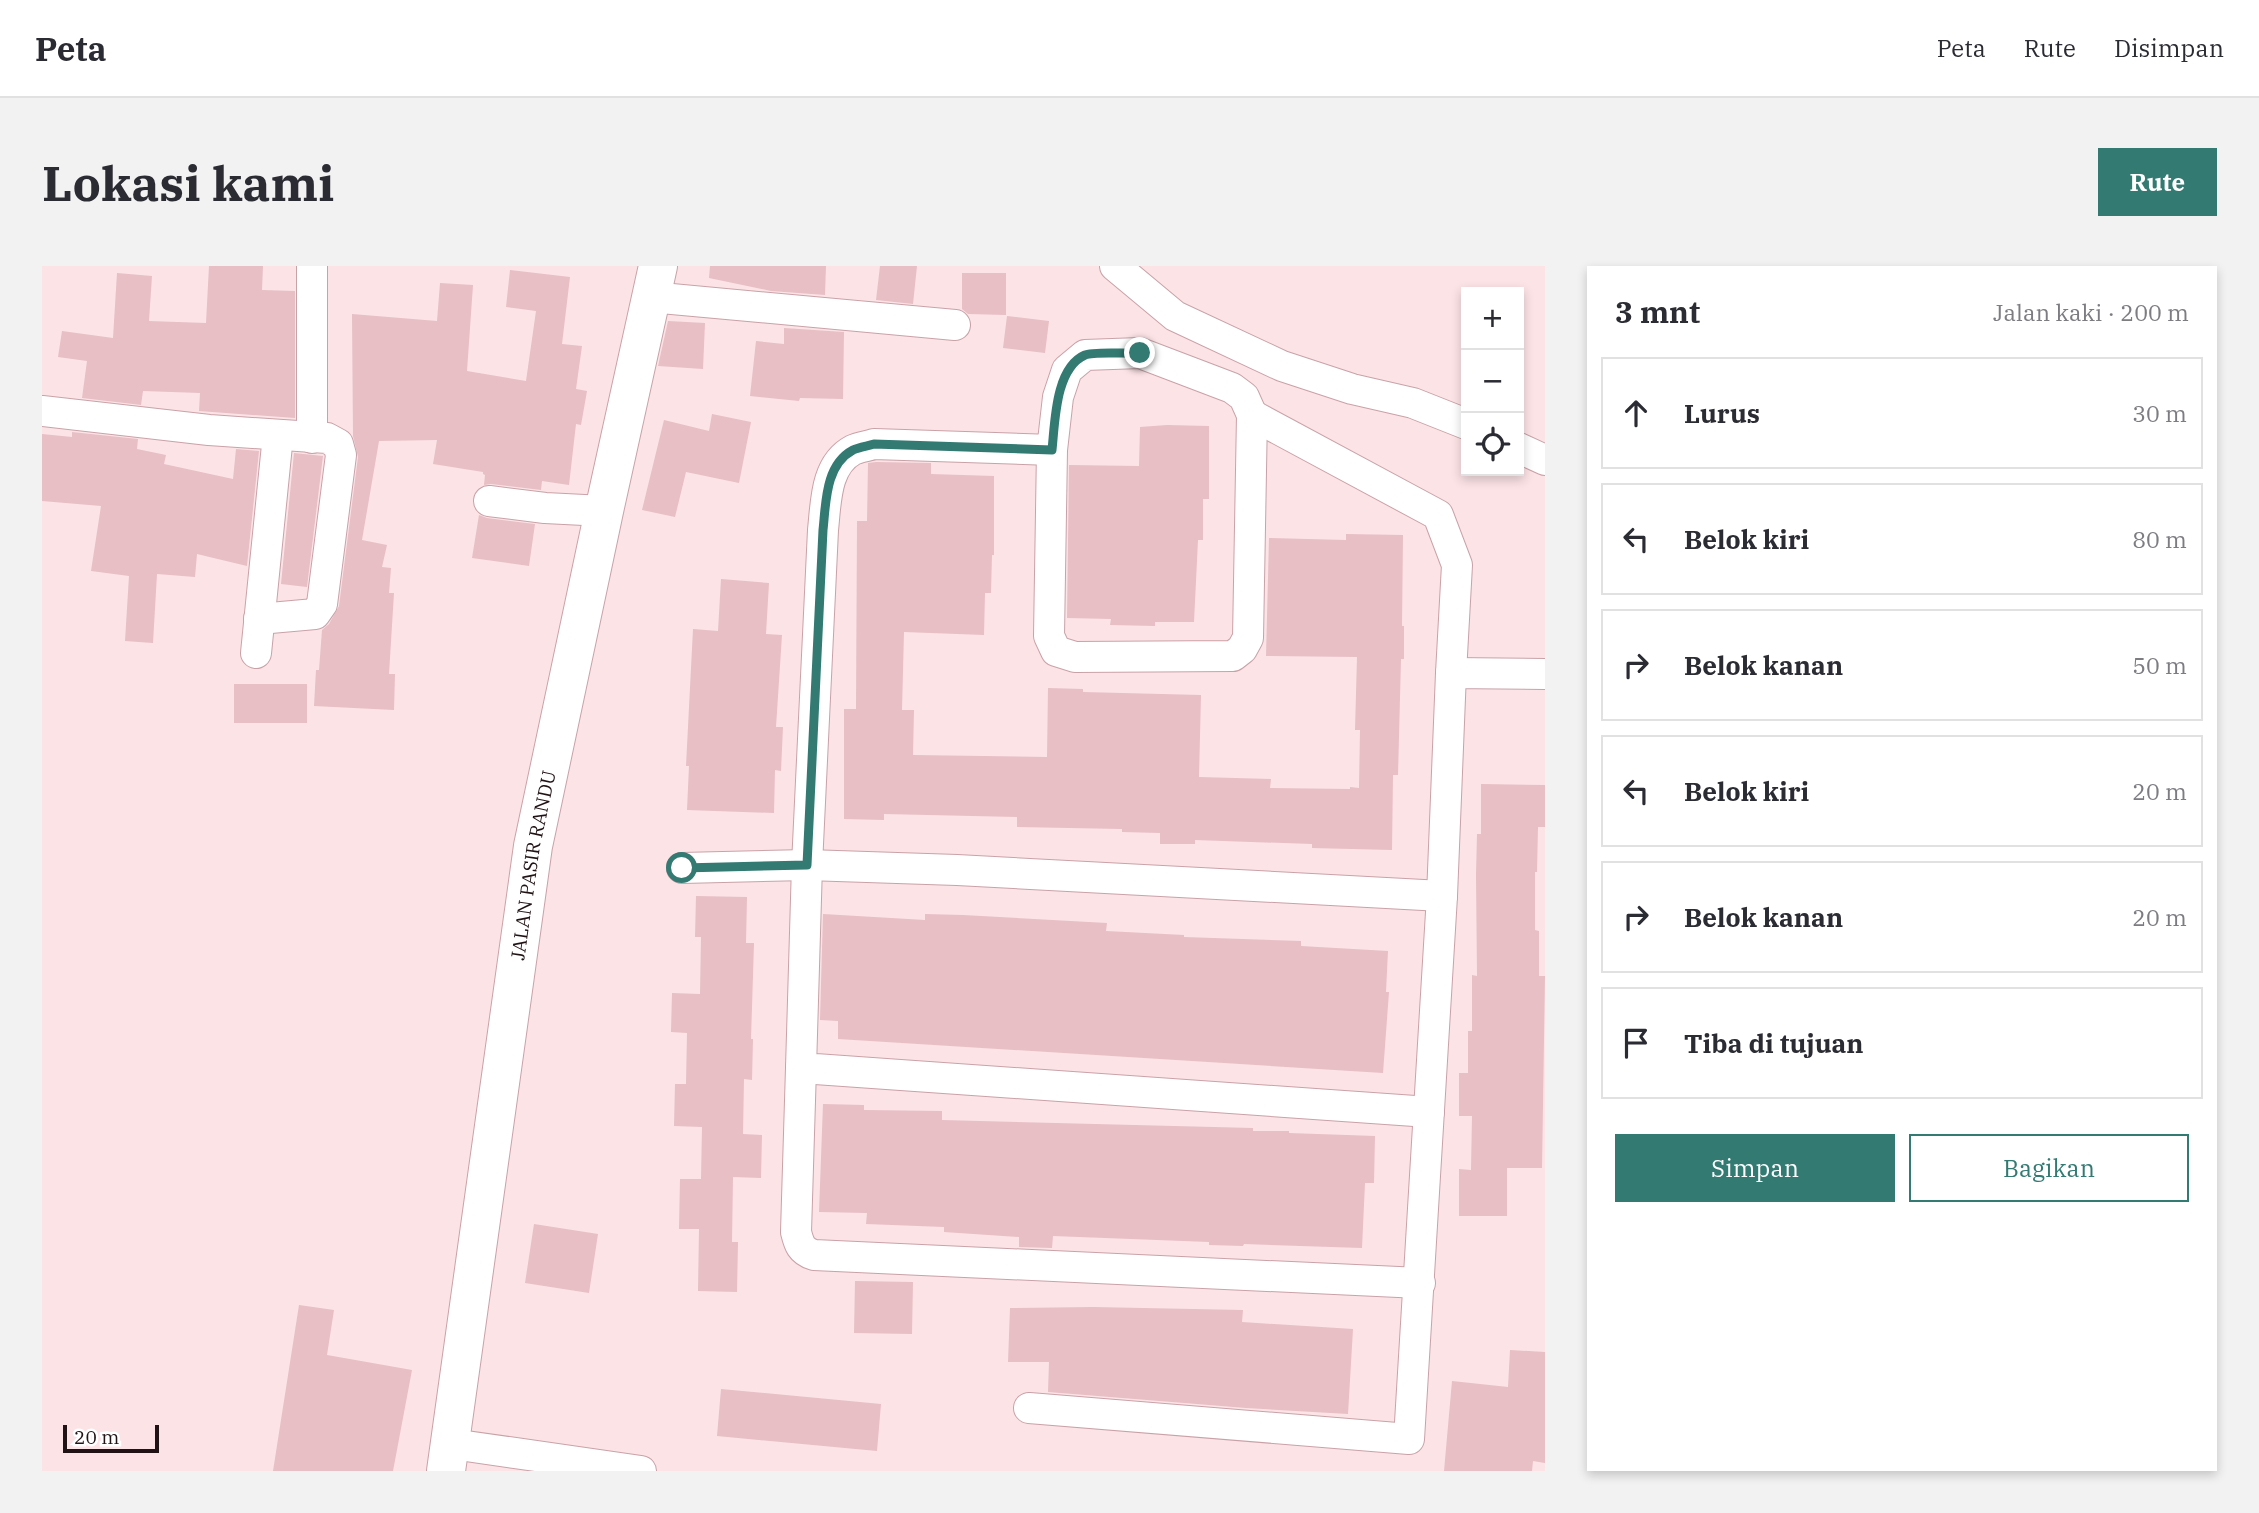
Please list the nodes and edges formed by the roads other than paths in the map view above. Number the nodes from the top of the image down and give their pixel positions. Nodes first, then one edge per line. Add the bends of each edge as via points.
1 (312, 266) edge
2 (1115, 266) edge
3 (654, 281) edge
4 (956, 325) dead end
5 (42, 411) edge
6 (1252, 415) junction
7 (1461, 423) edge
8 (278, 435) junction
9 (312, 438) junction
10 (1052, 450) junction
11 (1524, 450) edge
12 (1545, 460) edge
13 (489, 501) dead end
14 (604, 510) junction
15 (259, 620) junction
16 (256, 653) dead end
17 (1451, 673) junction
18 (1545, 674) edge
19 (807, 865) junction
20 (682, 868) dead end
21 (1442, 896) junction
22 (801, 1068) junction
23 (1429, 1112) junction
24 (1420, 1283) junction
25 (1029, 1408) dead end
26 (449, 1457) edge
27 (641, 1471) edge

1 - 9 street
2 - 7 street via 1175,316 1282,366 1413,403
3 - 4 street
3 - 14 main road, JALAN PASIR RANDU
5 - 8 street
6 - 10 street via 1244,397 1233,388 1140,353 1085,355 1067,370 1058,397
6 - 10 street via 1248,638 1233,656 1075,657 1056,651 1049,636
6 - 17 street via 1438,515 1457,565
8 - 9 street
8 - 15 street
9 - 15 street via 338,444 341,455 322,604 315,614
10 - 19 street via 874,444 853,450 837,464 829,484 823,530
11 - 12 street
13 - 14 street
14 - 26 main road, JALAN PASIR RANDU via 533,846
15 - 16 street
17 - 18 street
17 - 21 street
19 - 20 street
19 - 21 street
19 - 22 street
21 - 23 street
22 - 23 street
22 - 24 street via 796,1232 805,1253
23 - 24 street
24 - 25 street via 1409,1439
26 - 27 street

